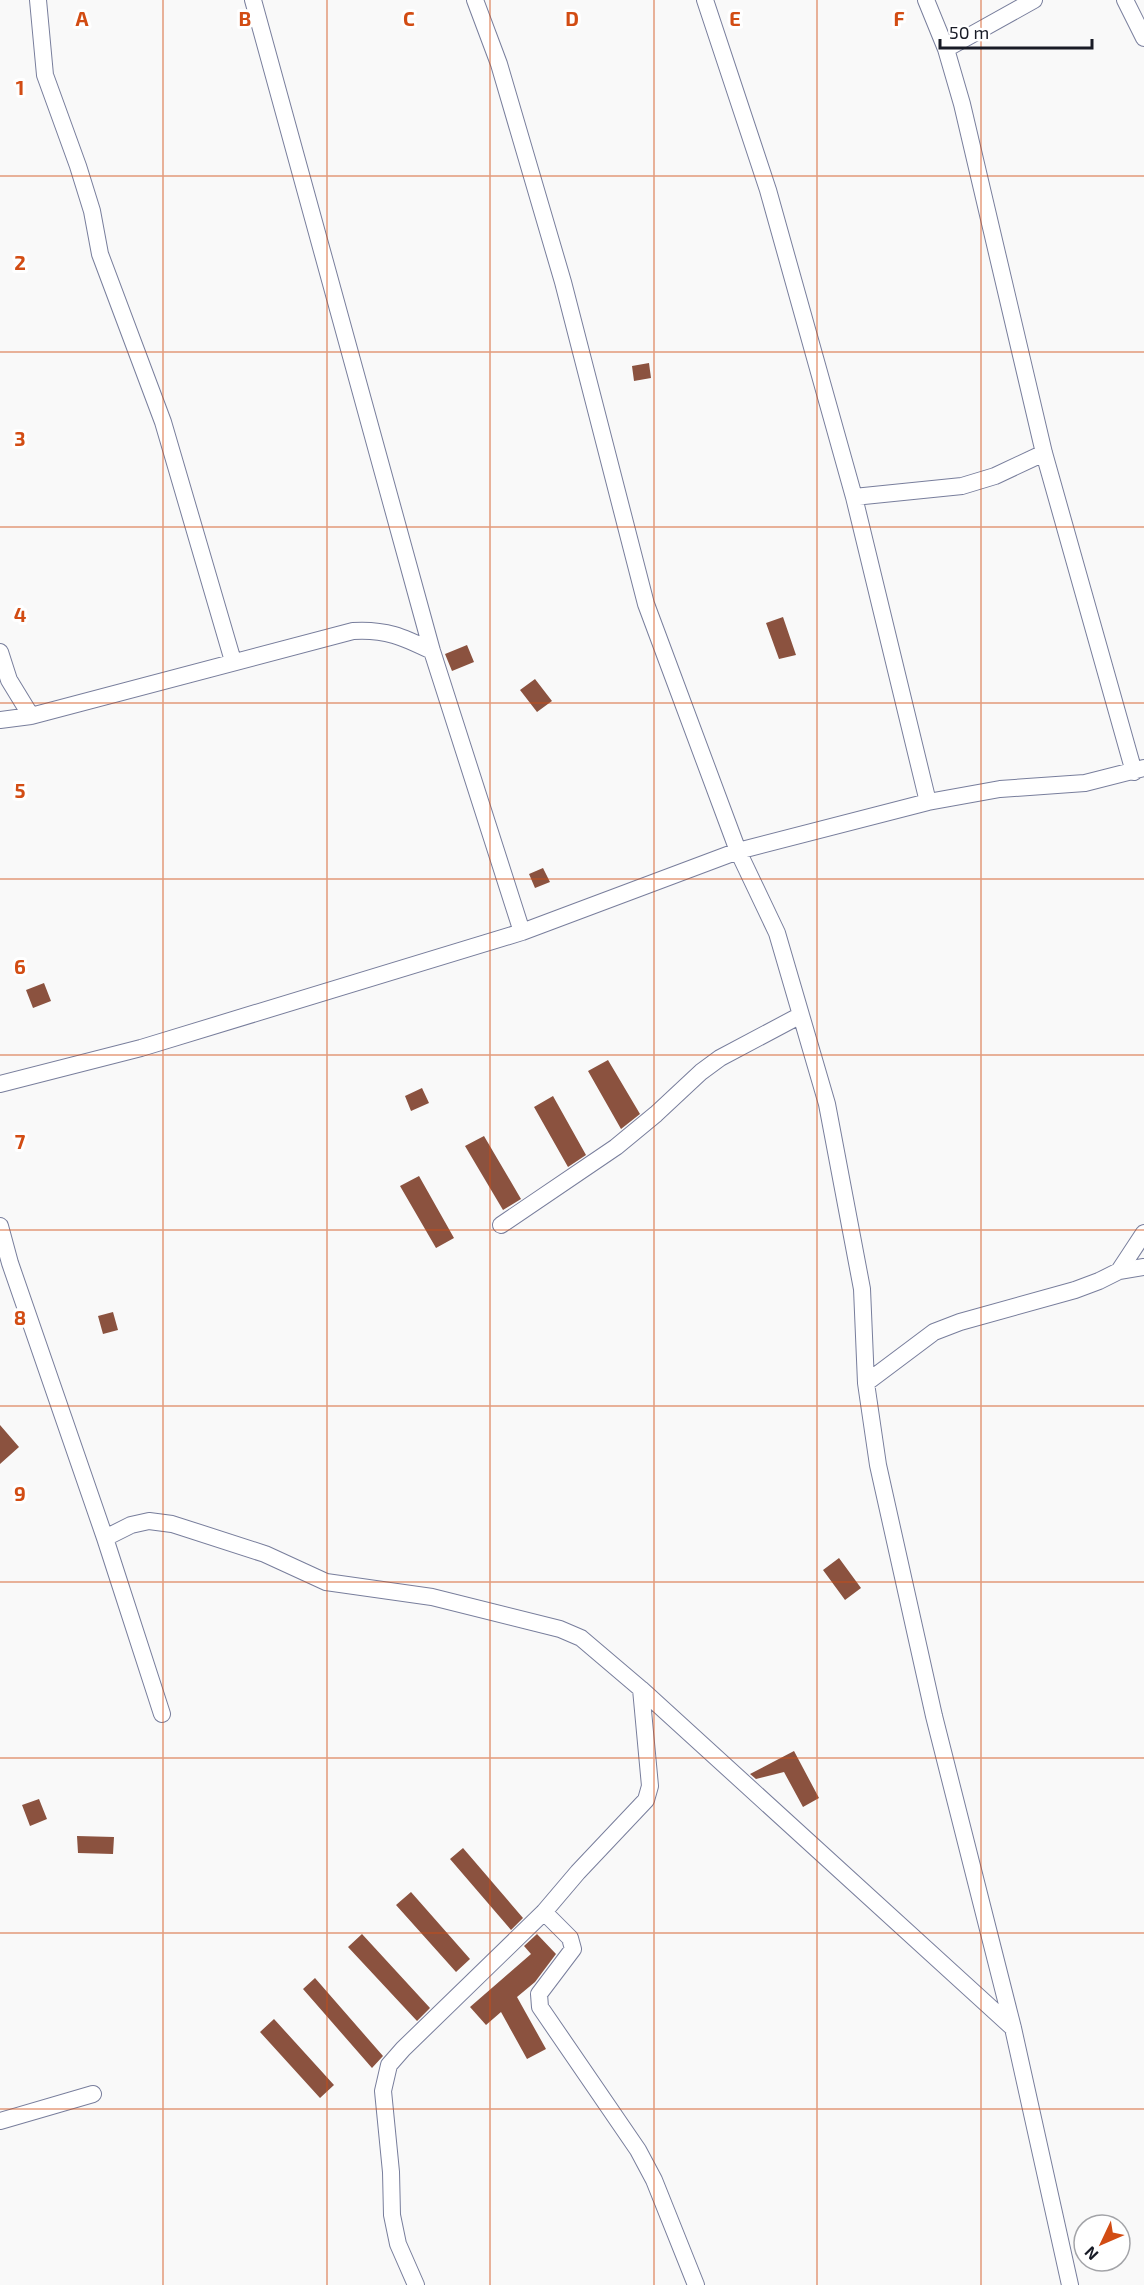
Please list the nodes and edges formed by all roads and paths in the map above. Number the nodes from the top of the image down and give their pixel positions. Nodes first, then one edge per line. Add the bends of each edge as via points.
1 (38, 0) edge
2 (253, 0) edge
3 (475, 0) edge
4 (705, 0) edge
5 (927, 0) edge
6 (1034, 0) edge
7 (1125, 0) edge
8 (1144, 38) edge
9 (946, 49) junction
10 (1044, 453) junction
11 (854, 497) junction
12 (432, 651) junction
13 (0, 652) edge
14 (233, 661) junction
15 (31, 716) junction
16 (0, 720) edge
17 (1139, 770) edge
18 (928, 802) junction
19 (738, 851) junction
20 (522, 932) junction
21 (801, 1015) junction
22 (0, 1084) edge
23 (501, 1225) dead end
24 (0, 1227) edge
25 (1144, 1233) edge
26 (1144, 1267) edge
27 (1119, 1271) junction
28 (866, 1383) junction
29 (105, 1538) junction
30 (641, 1689) junction
31 (162, 1714) dead end
32 (544, 1912) junction
33 (1013, 2028) junction
34 (93, 2094) dead end
35 (0, 2121) edge
36 (416, 2285) edge
37 (696, 2285) edge
38 (1070, 2285) edge

1 - 14 street via 45,75 92,211 100,254 163,422
2 - 12 street
3 - 19 street via 499,64 563,282 646,604
4 - 11 street via 768,190
5 - 9 street
6 - 9 street
7 - 8 street
9 - 10 street
10 - 11 street via 995,476 962,486
10 - 17 street
11 - 18 street
12 - 14 street via 397,635 353,631
12 - 20 street
13 - 15 street via 9,680
14 - 15 street
15 - 16 street
17 - 18 street via 1085,783 1000,789
18 - 19 street
19 - 20 street
19 - 21 street via 777,933
20 - 22 street via 141,1048
21 - 23 street via 701,1071 616,1147
21 - 28 street via 827,1104 862,1288
24 - 29 street
25 - 27 street
26 - 27 street
27 - 28 street via 1075,1290 934,1332
28 - 33 street via 878,1465 934,1716
29 - 30 street via 148,1521 172,1524 265,1554 326,1582 432,1597 560,1629 581,1638
29 - 31 street
30 - 32 street via 650,1786 646,1800
30 - 33 street
32 - 36 street via 389,2065 383,2091 392,2172 392,2215 398,2244
32 - 37 street via 570,1938 573,1949 539,1994 540,2007 638,2150
33 - 38 street
34 - 35 street

